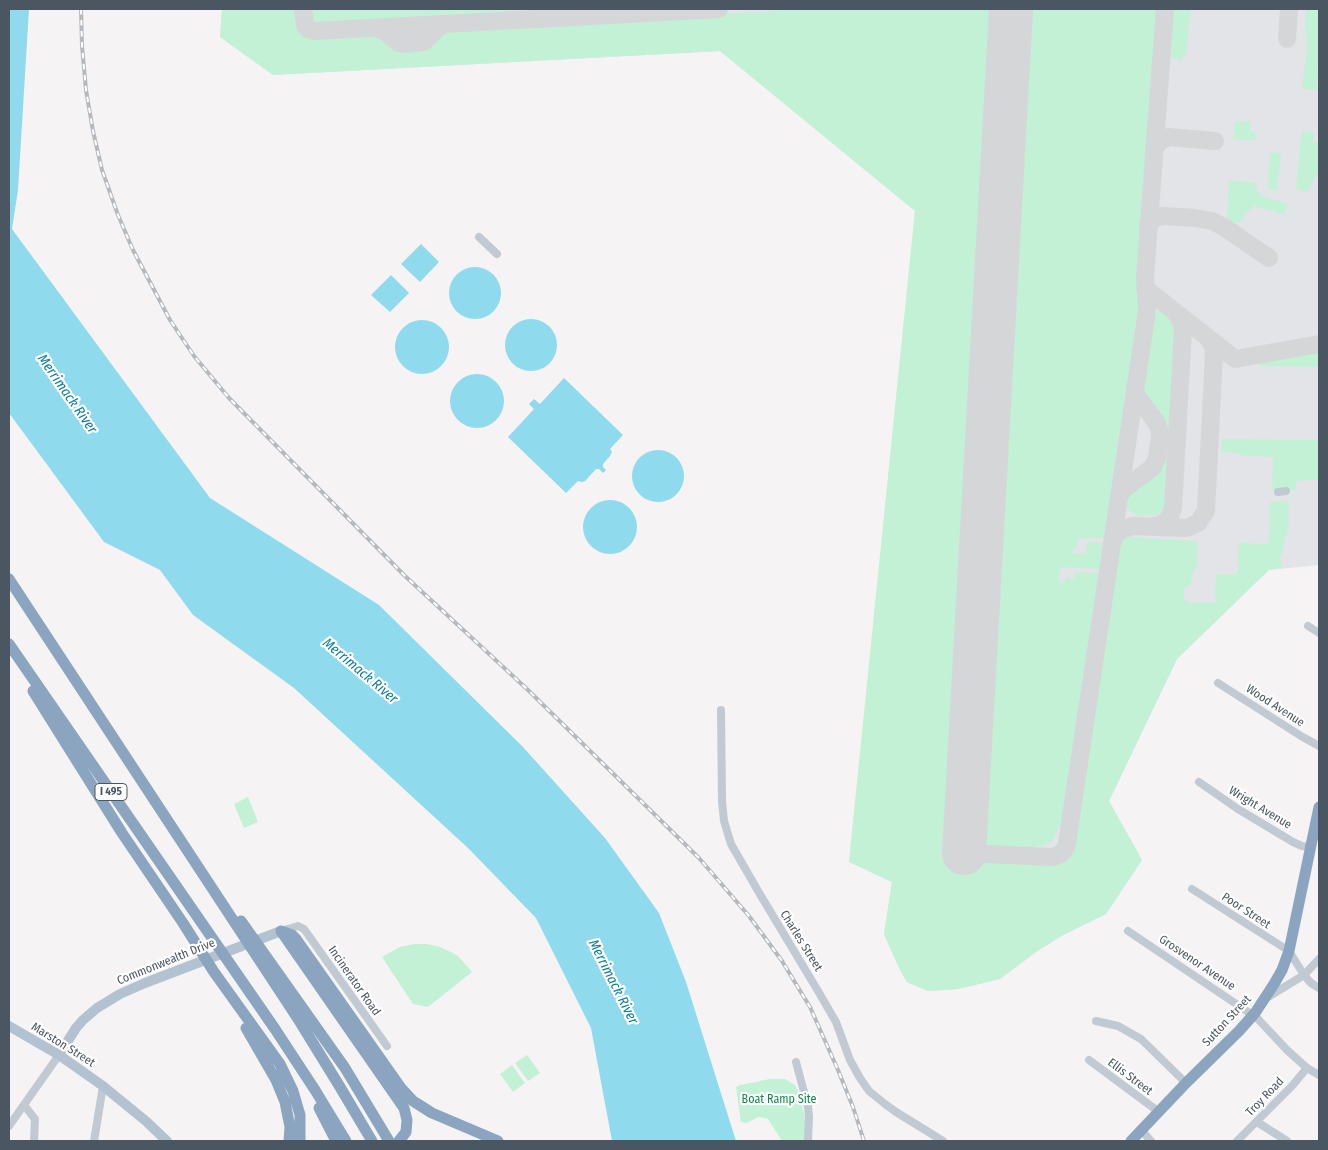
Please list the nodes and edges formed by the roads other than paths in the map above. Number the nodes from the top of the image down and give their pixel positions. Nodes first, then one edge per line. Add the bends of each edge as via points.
1 (479, 237) dead end
2 (497, 254) dead end
3 (9, 579) edge
4 (1308, 626) dead end
5 (1319, 633) edge
6 (9, 646) edge
7 (1218, 683) dead end
8 (721, 710) dead end
9 (1319, 746) edge
10 (1199, 782) dead end
11 (1319, 807) edge
12 (1311, 847) junction
13 (1192, 890) dead end
14 (304, 929) joint
15 (1128, 930) dead end
16 (281, 931) junction
17 (1289, 951) junction
18 (260, 954) junction
19 (1319, 959) edge
20 (214, 972) junction
21 (1304, 974) junction
22 (1319, 988) edge
23 (1266, 998) junction
24 (1253, 1015) junction
25 (1096, 1020) dead end
26 (9, 1026) edge
27 (387, 1046) dead end
28 (59, 1055) junction
29 (1089, 1060) dead end
30 (796, 1062) dead end
31 (1308, 1068) junction
32 (1319, 1075) edge
33 (1186, 1082) junction
34 (103, 1086) junction
35 (315, 1090) junction
36 (24, 1105) junction
37 (1159, 1112) junction
38 (1256, 1122) junction
39 (9, 1125) edge
40 (1141, 1130) junction
41 (386, 1136) edge
42 (34, 1141) edge
43 (94, 1141) edge
44 (158, 1141) edge
45 (167, 1141) edge
46 (289, 1141) edge
47 (300, 1141) edge
48 (336, 1141) edge
49 (346, 1141) edge
50 (372, 1141) edge
51 (399, 1141) edge
52 (498, 1141) edge
53 (808, 1141) edge
54 (943, 1141) edge
55 (1131, 1141) edge
56 (1151, 1141) edge
57 (1237, 1141) edge
58 (1287, 1141) edge

1 - 2 street
3 - 18 highway, I 495
4 - 5 street
6 - 20 highway via 50,719
6 - 35 highway, I 495
7 - 9 street, Wood Avenue
8 - 54 street, Charles Street via 722,801 731,844 814,982 836,1022 850,1060 869,1091
10 - 12 street, Wright Avenue via 1293,842
11 - 12 highway, Sutton Street
12 - 17 highway, Sutton Street
13 - 17 street, Poor Street
14 - 16 street, Commonwealth Drive via 298,926
14 - 27 street, Incinerator Road
15 - 24 street, Grosvenor Avenue
16 - 28 main road, Commonwealth Drive via 120,994 83,1020
16 - 51 highway via 404,1108 406,1132
16 - 52 highway via 296,939 413,1101 432,1113
17 - 21 street
17 - 23 highway, Sutton Street
18 - 41 highway via 345,1068
18 - 50 highway, I 495
19 - 21 street
20 - 46 highway via 276,1080 285,1102 290,1126
20 - 47 highway via 280,1064 293,1090 300,1115
21 - 22 street
21 - 23 street
23 - 24 highway, Sutton Street
24 - 31 street, Grosvenor Avenue
24 - 33 highway, Sutton Street
25 - 33 street via 1118,1026 1141,1039
26 - 28 main road, Marston Street
28 - 34 main road, Marston Street
28 - 36 street
29 - 37 street, Ellis Street
30 - 53 street via 808,1107
31 - 32 street, Grosvenor Avenue
31 - 38 street, Troy Road
33 - 37 highway, Sutton Street
34 - 43 street
34 - 44 main road, Marston Street
34 - 45 main road, Marston Street
35 - 48 highway via 319,1111
35 - 49 highway, I 495
36 - 39 street
36 - 42 street via 36,1119
37 - 40 highway, Sutton Street
38 - 57 street, Troy Road
38 - 58 street
40 - 55 highway, Sutton Street
40 - 56 street

